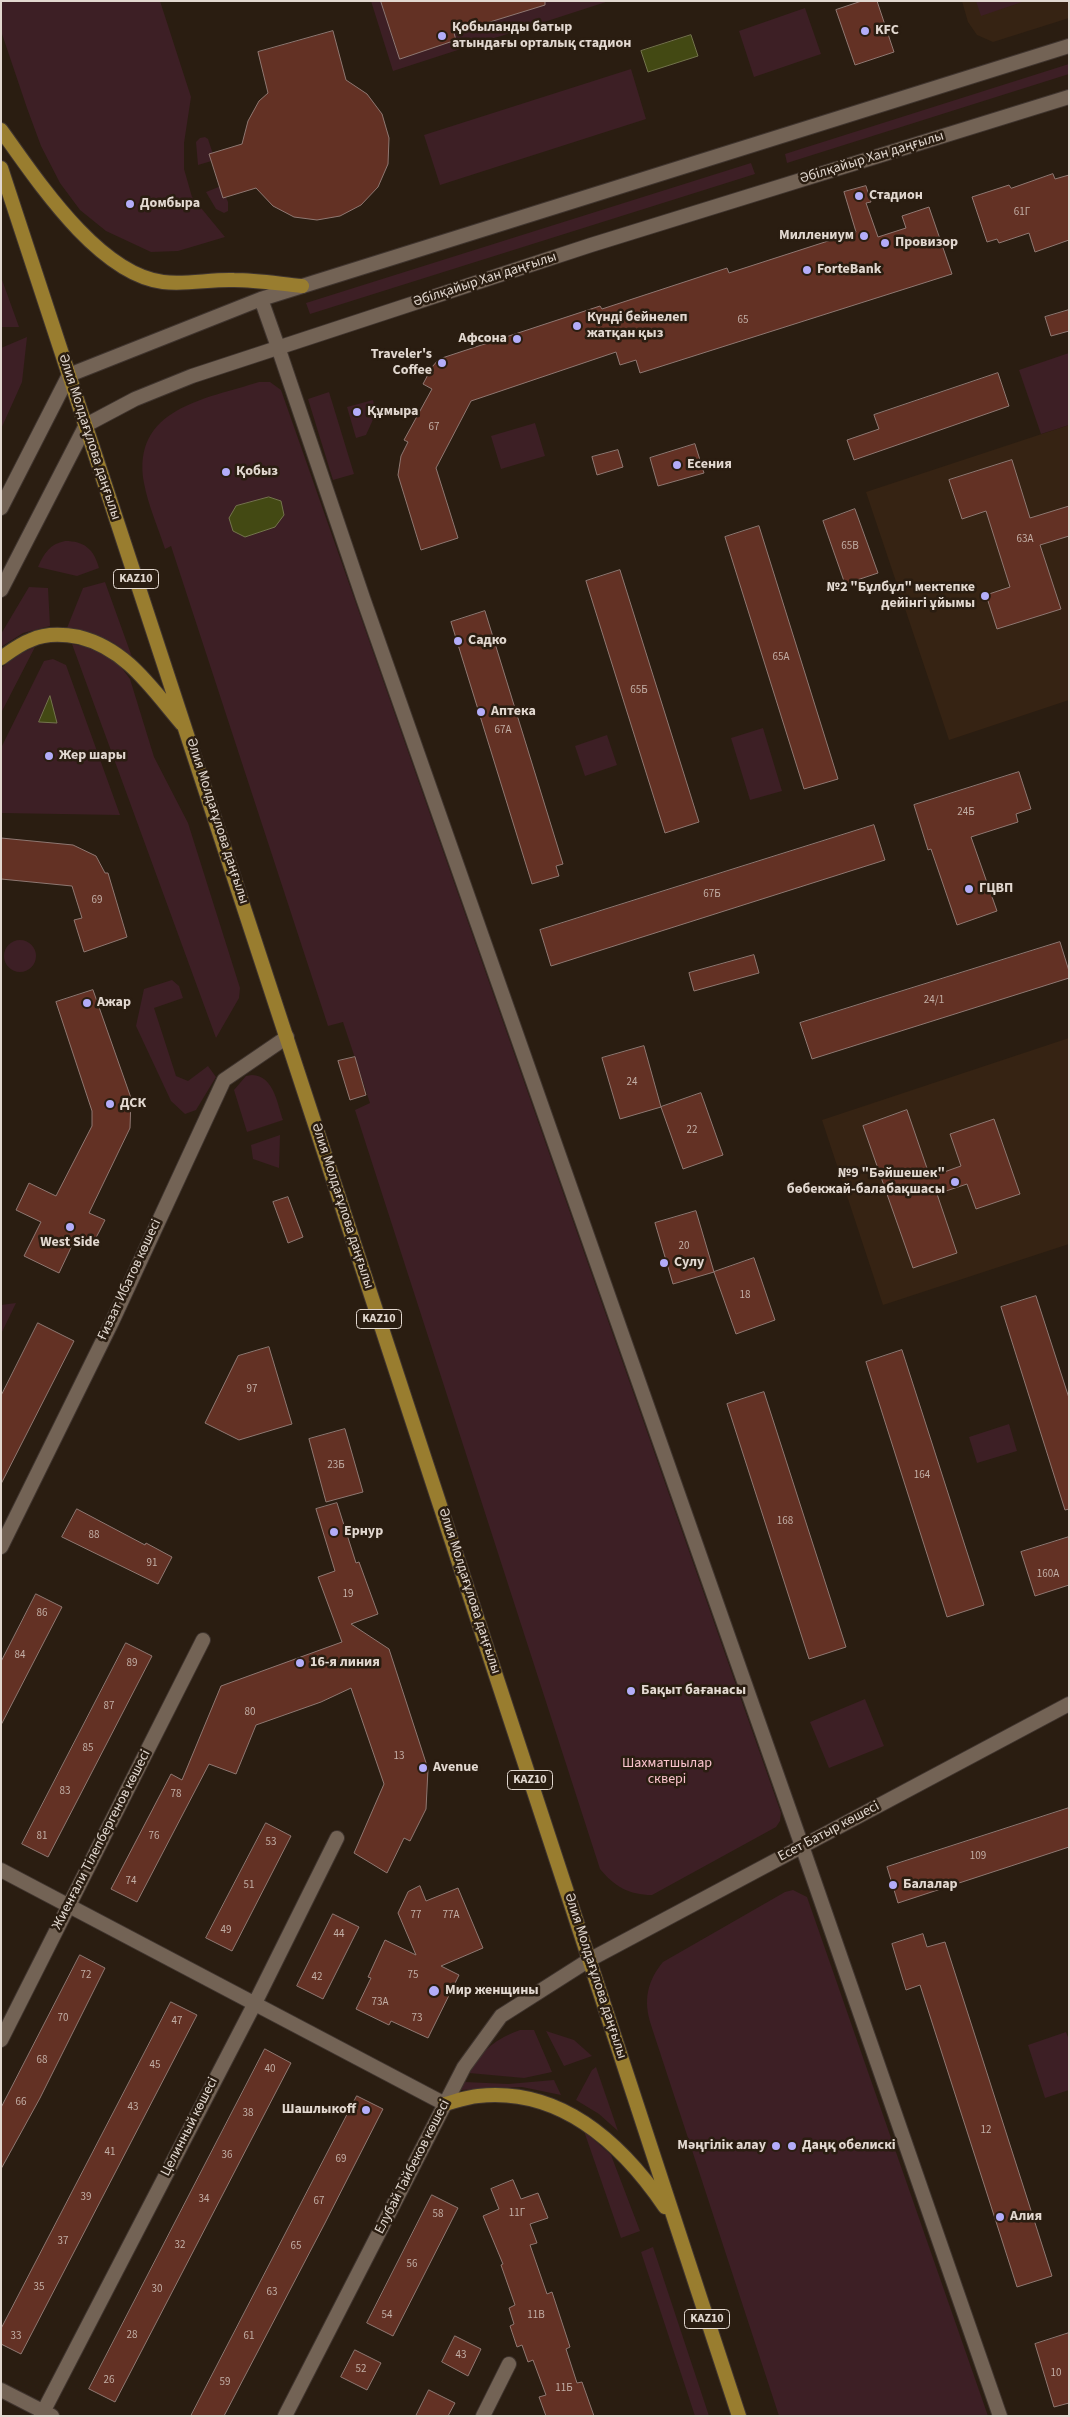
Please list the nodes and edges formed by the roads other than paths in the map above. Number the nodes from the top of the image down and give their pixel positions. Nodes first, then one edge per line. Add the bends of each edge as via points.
1 (1069, 46) edge
2 (1069, 97) edge
3 (1, 130) edge
4 (1, 168) edge
5 (302, 286) junction
6 (261, 299) junction
7 (278, 347) junction
8 (69, 376) junction
9 (86, 425) junction
10 (1, 508) edge
11 (1, 590) edge
12 (1, 658) edge
13 (188, 732) junction
14 (287, 1037) junction
15 (1, 1547) edge
16 (203, 1640) dead end
17 (1069, 1704) edge
18 (338, 1838) dead end
19 (802, 1846) junction
20 (1, 1870) edge
21 (69, 1906) junction
22 (589, 1960) junction
23 (255, 2003) junction
24 (1, 2040) edge
25 (445, 2104) junction
26 (675, 2222) junction
27 (509, 2364) dead end
28 (1, 2390) edge
29 (45, 2414) edge
30 (285, 2416) edge
31 (483, 2416) edge
32 (739, 2416) edge
33 (1000, 2416) edge

1 - 5 street
2 - 7 street, Әбілқайыр Хан даңғылы via 582,248
3 - 5 main road via 83,234 125,270 162,282 234,280
4 - 8 main road, Әлия Молдағұлова даңғылы / KAZ10
5 - 6 street
6 - 7 street
6 - 8 street
7 - 9 street, Әбілқайыр Хан даңғылы via 135,398
7 - 19 street via 363,598
8 - 9 main road, Әлия Молдағұлова даңғылы / KAZ10
8 - 10 street
9 - 11 street
9 - 13 main road, Әлия Молдағұлова даңғылы / KAZ10
12 - 13 main road via 32,639 63,634 108,648 131,664
13 - 14 main road, Әлия Молдағұлова даңғылы / KAZ10
14 - 15 street, Ғиззат Ибатов көшесі via 224,1080 112,1322
14 - 22 main road, Әлия Молдағұлова даңғылы / KAZ10
16 - 21 street, Жиенғали Тілепбергенов көшесі
17 - 19 street, Есет Батыр көшесі
18 - 23 street, Целинный көшесі
19 - 22 street, Есет Батыр көшесі
19 - 33 street
20 - 21 street
21 - 23 street
21 - 24 street, Жиенғали Тілепбергенов көшесі
22 - 25 street, Елубай Тайбеков көшесі via 501,2016 464,2067
22 - 26 main road, Әлия Молдағұлова даңғылы / KAZ10
23 - 25 street
23 - 29 street, Целинный көшесі
25 - 26 main road via 496,2095 545,2103 571,2114 625,2155
25 - 30 street, Елубай Тайбеков көшесі
26 - 32 main road, Әлия Молдағұлова даңғылы / KAZ10
27 - 31 street
28 - 29 street

